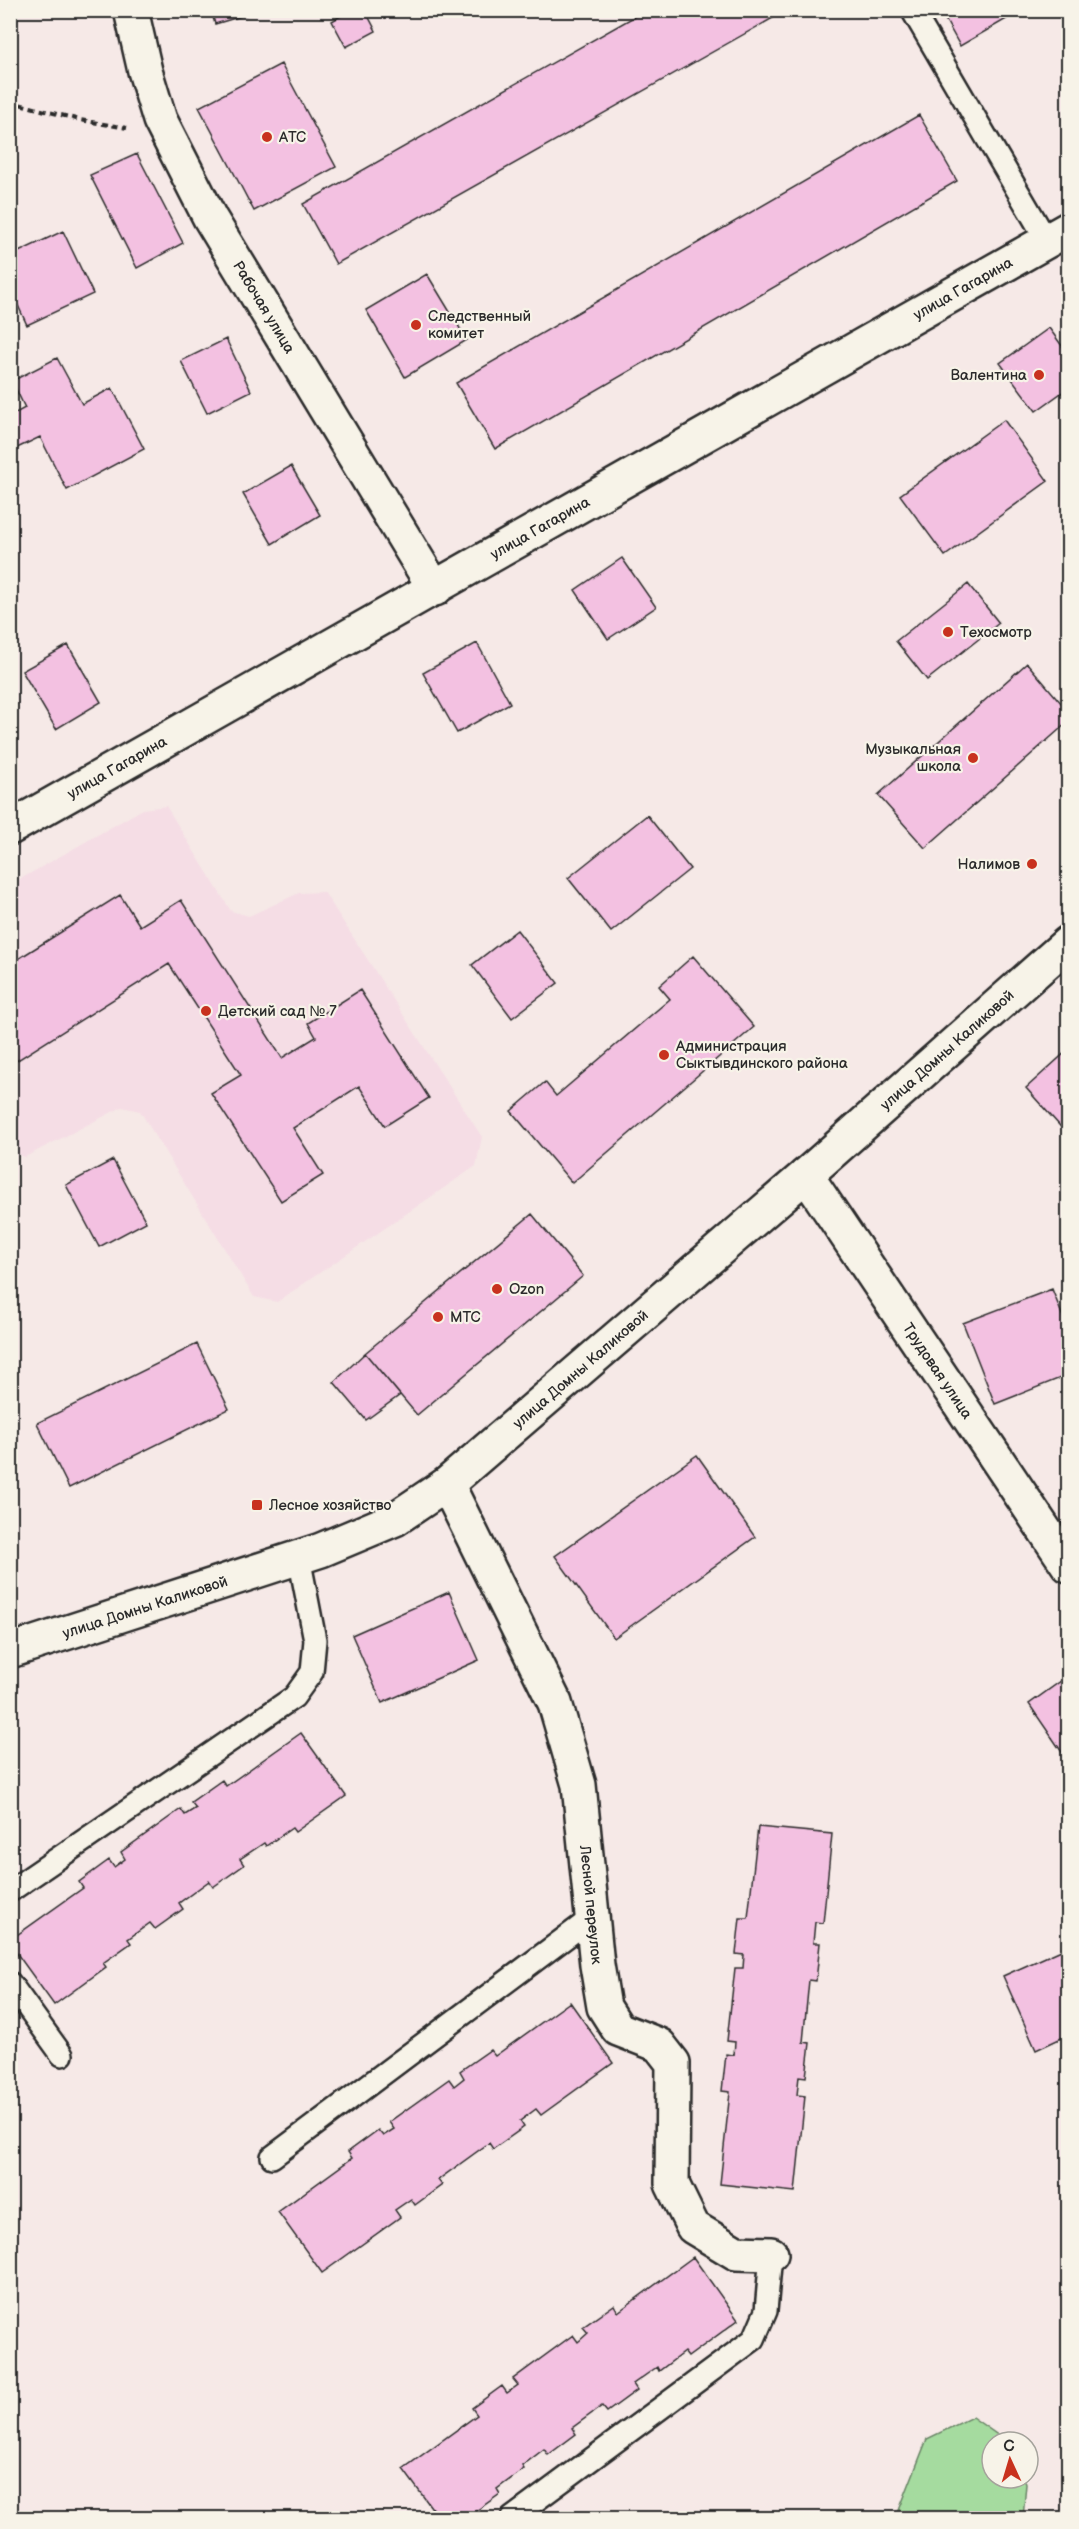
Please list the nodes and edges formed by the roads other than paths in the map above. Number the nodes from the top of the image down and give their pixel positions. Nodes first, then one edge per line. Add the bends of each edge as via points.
1 (131, 10) edge
2 (912, 10) edge
3 (1058, 235) edge
4 (435, 589) junction
5 (10, 828) edge
6 (1068, 943) edge
7 (806, 1175) junction
8 (447, 1484) junction
9 (299, 1557) junction
10 (1068, 1565) edge
11 (10, 1651) edge
12 (10, 1891) edge
13 (593, 1917) junction
14 (10, 1983) edge
15 (62, 2055) dead end
16 (272, 2157) dead end
17 (771, 2254) joint
18 (512, 2518) edge

1 - 4 street, Рабочая улица via 160,120 210,218
2 - 3 lane
3 - 4 street, улица Гагарина
4 - 5 street, улица Гагарина
6 - 7 street, улица Домны Каликовой
7 - 8 street, улица Домны Каликовой
7 - 10 street, Трудовая улица
8 - 9 street, улица Домны Каликовой via 395,1519
8 - 13 street, Лесной переулок via 555,1703 579,1785
9 - 11 street, улица Домны Каликовой
9 - 12 lane via 315,1640 312,1672 294,1697
13 - 16 lane
13 - 17 street, Лесной переулок via 604,2007 618,2029 660,2045 673,2063 672,2184 693,2227 736,2253
14 - 15 lane
17 - 18 lane via 766,2311 754,2339

